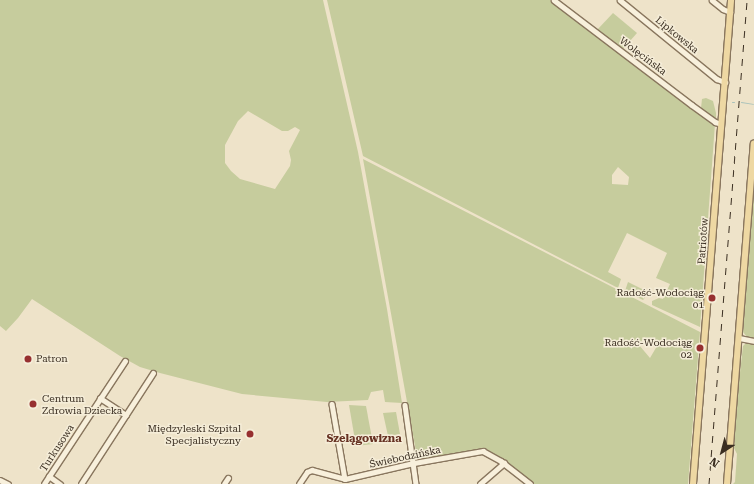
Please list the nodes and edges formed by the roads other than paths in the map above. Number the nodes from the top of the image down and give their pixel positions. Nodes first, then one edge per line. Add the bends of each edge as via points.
1 (554, 0) edge
2 (620, 0) edge
3 (712, 0) edge
4 (731, 0) edge
5 (730, 12) junction
6 (725, 82) junction
7 (721, 124) junction
8 (754, 144) edge
9 (739, 338) junction
10 (754, 340) edge
11 (125, 361) dead end
12 (153, 373) dead end
13 (100, 398) junction
14 (332, 404) dead end
15 (405, 405) dead end
16 (126, 415) junction
17 (414, 463) junction
18 (504, 463) junction
19 (49, 476) junction
20 (228, 478) dead end
21 (488, 478) junction
22 (346, 479) junction
23 (0, 480) edge
24 (8, 484) edge
25 (44, 484) edge
26 (60, 484) edge
27 (81, 484) edge
28 (224, 484) edge
29 (299, 484) edge
30 (416, 484) edge
31 (480, 484) edge
32 (490, 484) edge
33 (530, 484) edge
34 (694, 484) edge
35 (727, 484) edge

1 - 7 street, Wolęcińska via 692,105
2 - 6 street, Lipkowska via 717,79
3 - 5 street
4 - 5 main road, Patriotów
5 - 6 main road, Patriotów
6 - 7 main road, Patriotów
7 - 34 main road, Patriotów
8 - 9 main road
9 - 10 street
9 - 35 main road
11 - 13 street, Turkusowa
12 - 16 street
13 - 16 street
13 - 19 street, Turkusowa
14 - 22 street
15 - 17 street
16 - 27 street
17 - 18 street, Świebodzińska via 483,451
17 - 22 street, Świebodzińska
17 - 30 street
18 - 21 street
18 - 33 street, Świebodzińska
19 - 25 street, Turkusowa
19 - 26 street
20 - 28 street
21 - 31 street
21 - 32 street
22 - 29 street, Świebodzińska via 320,471 308,471
23 - 24 street

